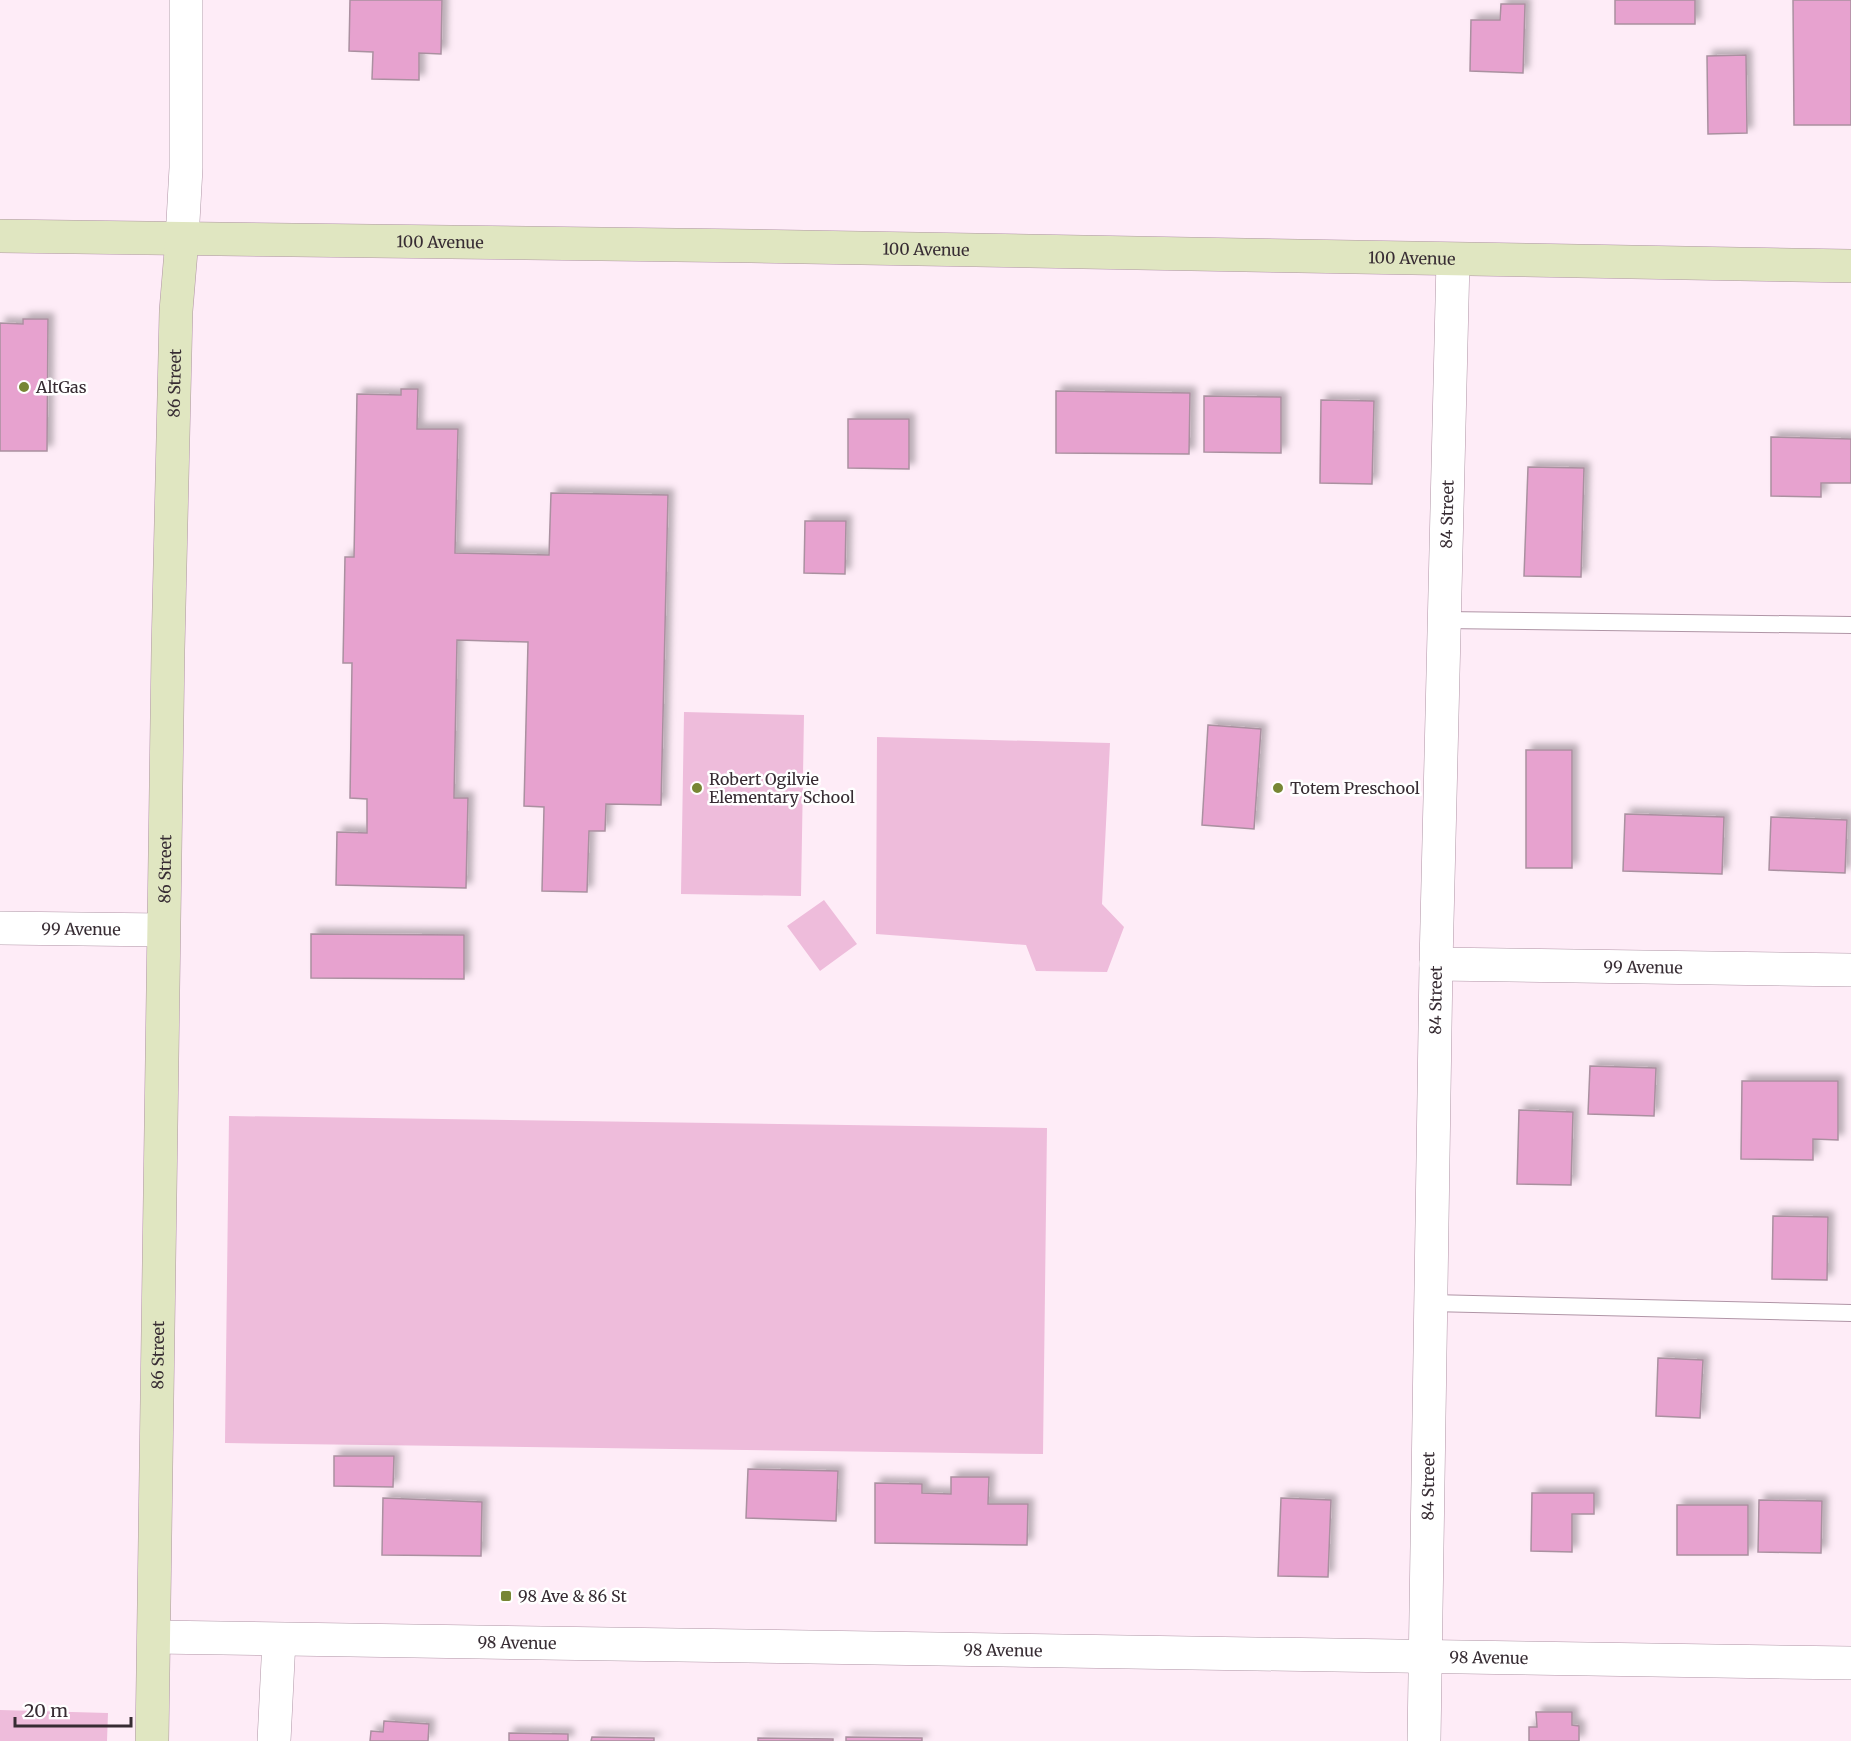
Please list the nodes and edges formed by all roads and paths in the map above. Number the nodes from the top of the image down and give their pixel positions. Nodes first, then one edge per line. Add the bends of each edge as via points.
1 (186, 0) edge
2 (0, 236) edge
3 (182, 239) junction
4 (1453, 260) junction
5 (1851, 267) edge
6 (1444, 620) junction
7 (1851, 625) edge
8 (0, 928) edge
9 (164, 930) junction
10 (1436, 964) junction
11 (1851, 970) edge
12 (1431, 1304) junction
13 (1851, 1313) edge
14 (154, 1637) junction
15 (279, 1640) junction
16 (1425, 1656) junction
17 (1851, 1663) edge
18 (152, 1741) edge
19 (274, 1741) edge
20 (1424, 1741) edge

1 - 3 street, 86 Street
2 - 3 main road, 100 Avenue
3 - 4 main road, 100 Avenue
3 - 9 main road, 86 Street via 176,311
4 - 5 main road, 100 Avenue
4 - 6 street, 84 Street
6 - 7 lane
6 - 10 street, 84 Street
8 - 9 street, 99 Avenue
9 - 14 main road, 86 Street
10 - 11 street, 99 Avenue
10 - 12 street, 84 Street
12 - 13 lane
12 - 16 street, 84 Street
14 - 15 street, 98 Avenue
14 - 18 main road, 86 Street
15 - 16 street, 98 Avenue
15 - 19 street
16 - 17 street, 98 Avenue
16 - 20 street, 84 Street

